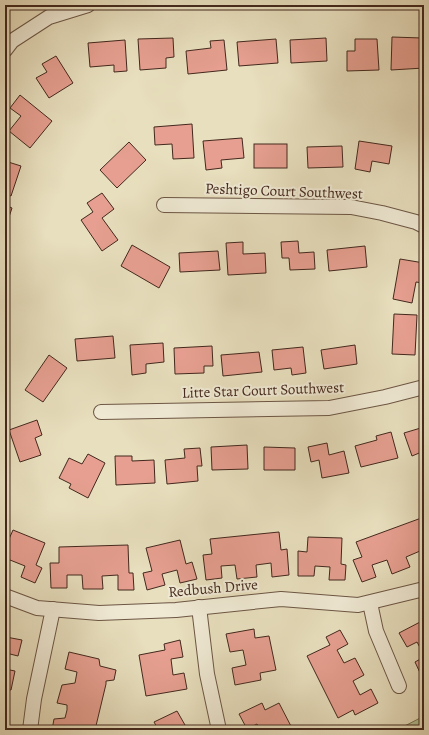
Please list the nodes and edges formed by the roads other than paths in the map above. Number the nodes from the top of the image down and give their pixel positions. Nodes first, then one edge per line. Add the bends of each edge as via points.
1 (88, 5) edge
2 (5, 50) edge
3 (164, 205) dead end
4 (424, 226) edge
5 (424, 387) edge
6 (101, 412) dead end
7 (424, 589) edge
8 (5, 596) edge
9 (370, 603) junction
10 (199, 607) junction
11 (53, 609) junction
12 (400, 686) dead end
13 (30, 730) edge
14 (219, 730) edge

1 - 2 street via 48,17 12,41
3 - 4 street, Peshtigo Court Southwest via 351,207 382,213
5 - 6 street, Litte Star Court Southwest via 385,398 329,408
7 - 9 street, Redbush Drive
8 - 11 street, Redbush Drive via 36,608
9 - 10 street, Redbush Drive via 358,605 281,599
9 - 12 street via 376,631
10 - 11 street, Redbush Drive via 100,613
10 - 14 street via 207,674
11 - 13 street

